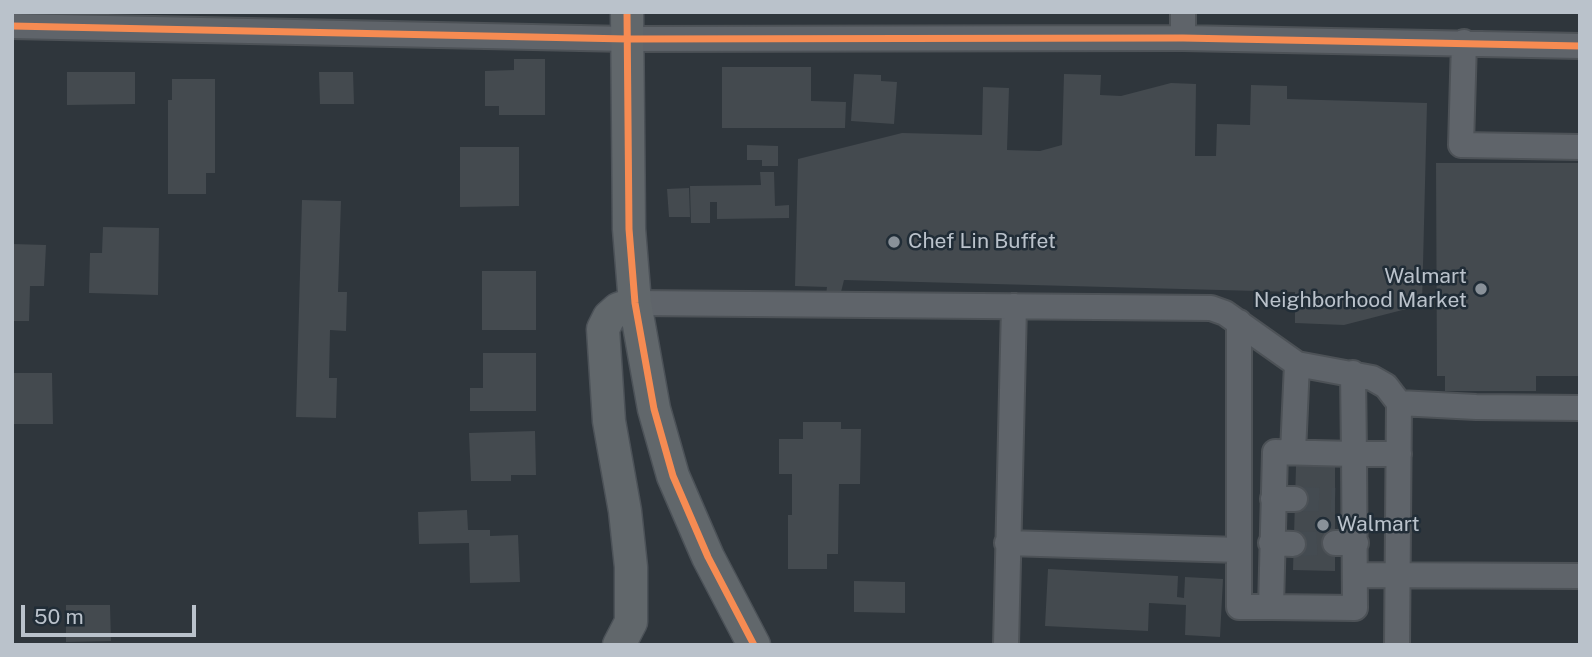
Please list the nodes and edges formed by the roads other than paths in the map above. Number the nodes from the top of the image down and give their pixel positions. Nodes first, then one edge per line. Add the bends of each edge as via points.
1 (1183, 12) edge
2 (12, 26) edge
3 (627, 26) edge
4 (1183, 38) junction
5 (1464, 42) junction
6 (1580, 46) edge
7 (1580, 147) edge
8 (635, 303) junction
9 (1014, 306) junction
10 (1239, 323) junction
11 (1297, 364) junction
12 (1353, 373) junction
13 (1399, 403) junction
14 (1580, 408) edge
15 (1293, 453) junction
16 (1354, 454) junction
17 (1399, 454) junction
18 (1007, 543) junction
19 (1239, 550) junction
20 (1397, 574) junction
21 (1355, 575) junction
22 (1580, 576) edge
23 (1271, 607) junction
24 (618, 645) edge
25 (754, 645) edge
26 (1006, 645) edge
27 (1397, 645) edge

1 - 4 street
2 - 3 street
3 - 4 street
3 - 8 main road via 629,229
4 - 5 street
5 - 6 street
5 - 7 street via 1461,145
8 - 9 street
8 - 24 main road via 618,309 603,328 609,421 631,567 631,622
8 - 25 main road via 654,409 673,476
9 - 10 street via 1211,308
9 - 18 street
10 - 11 street
10 - 19 street
11 - 12 street
11 - 15 street
12 - 13 street via 1385,386
12 - 16 street
13 - 14 street
13 - 17 street
15 - 16 street
15 - 23 street via 1275,452 1284,499
16 - 17 street
16 - 21 street via 1345,500 1345,543
17 - 20 street
18 - 19 street
18 - 26 street
19 - 23 street via 1239,607
20 - 21 street
20 - 22 street
20 - 27 street
21 - 23 street via 1355,608

